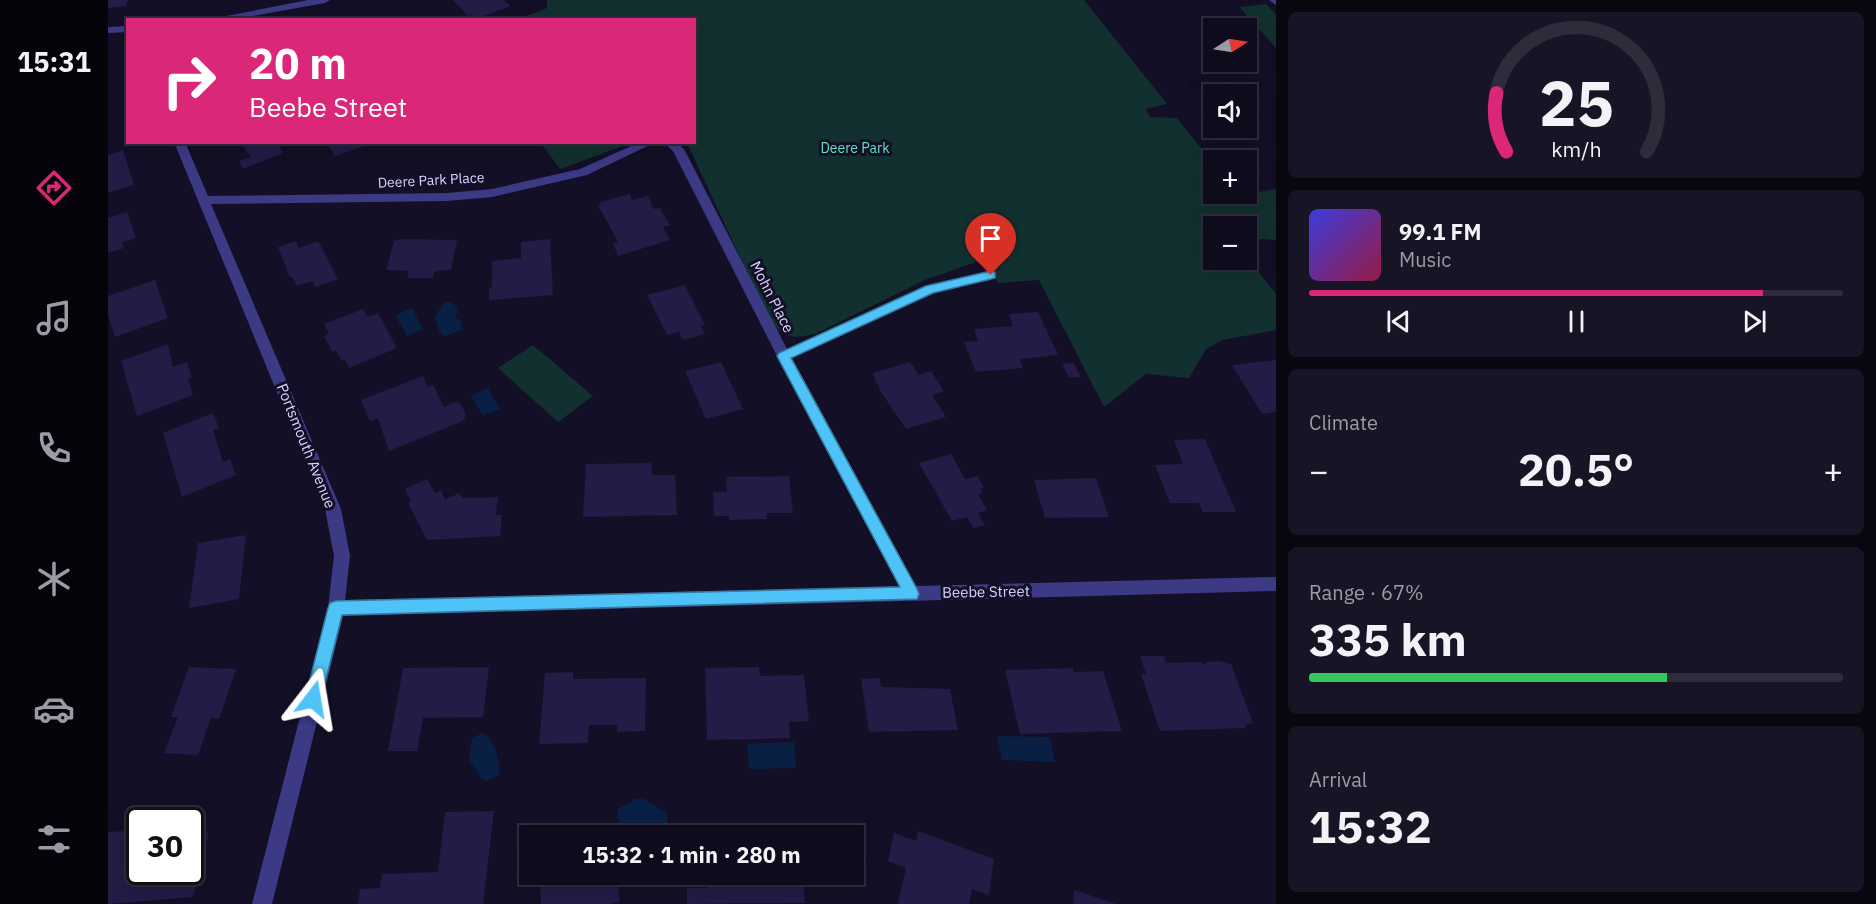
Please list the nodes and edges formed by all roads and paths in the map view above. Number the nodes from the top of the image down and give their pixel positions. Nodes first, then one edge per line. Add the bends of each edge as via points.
1 (325, 0) edge
2 (222, 18) edge
3 (126, 28) edge
4 (108, 30) edge
5 (180, 144) edge
6 (646, 144) edge
7 (670, 144) edge
8 (203, 200) junction
9 (991, 275) dead end
10 (783, 356) junction
11 (1276, 584) edge
12 (912, 594) junction
13 (336, 608) junction
14 (262, 904) edge

1 - 2 street
3 - 4 street
5 - 8 street, Portsmouth Avenue
6 - 8 street, Deere Park Place via 583,172 492,192 447,197
7 - 10 street, Mohn Place via 678,149
8 - 13 street, Portsmouth Avenue via 333,509 342,556
9 - 10 street via 930,289
10 - 12 street, Mohn Place
11 - 12 street, Beebe Street
12 - 13 street, Beebe Street
13 - 14 street, Portsmouth Avenue

